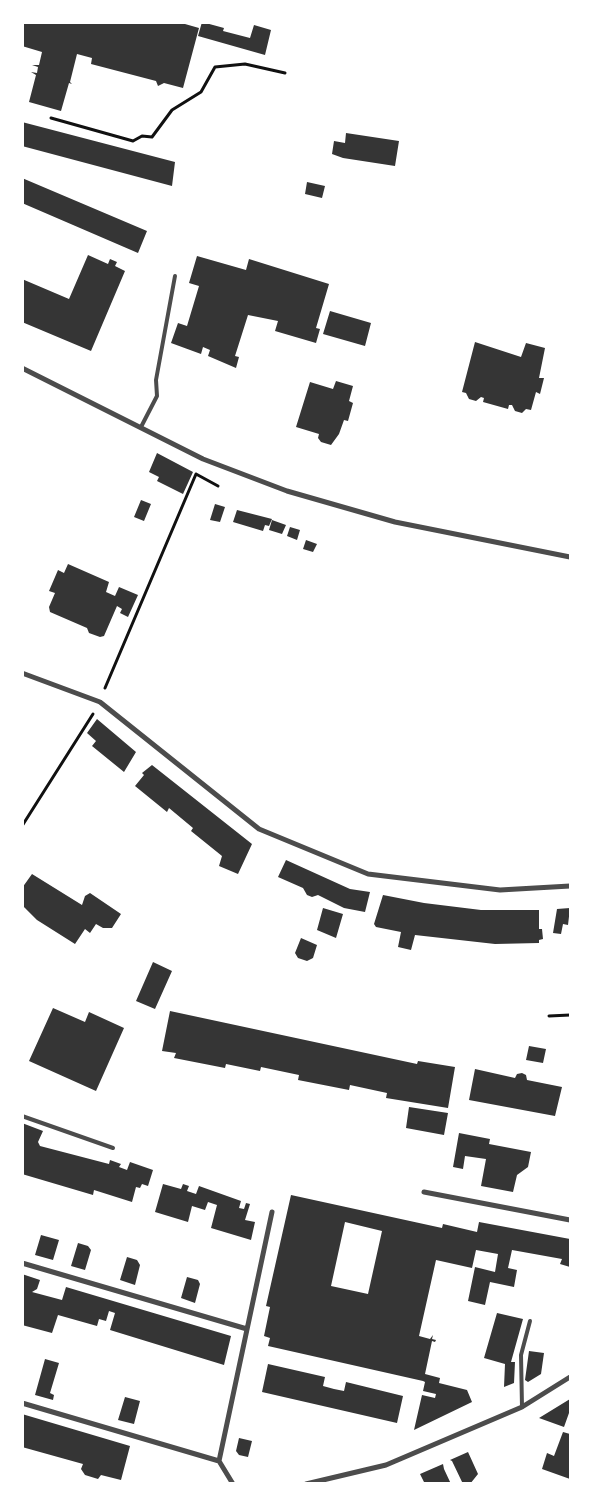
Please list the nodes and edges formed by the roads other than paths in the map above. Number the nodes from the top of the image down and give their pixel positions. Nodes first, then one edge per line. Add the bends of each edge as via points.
1 (175, 276) dead end
2 (22, 368) edge
3 (141, 427) junction
4 (570, 557) edge
5 (22, 673) edge
6 (570, 886) edge
7 (22, 1116) edge
8 (113, 1148) dead end
9 (424, 1192) dead end
10 (272, 1212) dead end
11 (570, 1220) edge
12 (22, 1263) edge
13 (530, 1320) dead end
14 (247, 1329) junction
15 (570, 1377) edge
16 (22, 1403) edge
17 (522, 1407) junction
18 (219, 1461) junction
19 (233, 1484) edge
20 (306, 1484) edge

1 - 3 lane via 156,380 157,396
2 - 3 street
3 - 4 street via 203,459 287,492 395,522
5 - 6 street via 100,702 260,829 368,874 500,890
7 - 8 lane
9 - 11 street
10 - 14 street
12 - 14 street
13 - 17 lane via 521,1355
14 - 18 street
15 - 17 street
16 - 18 street
17 - 20 street via 386,1465
18 - 19 street

